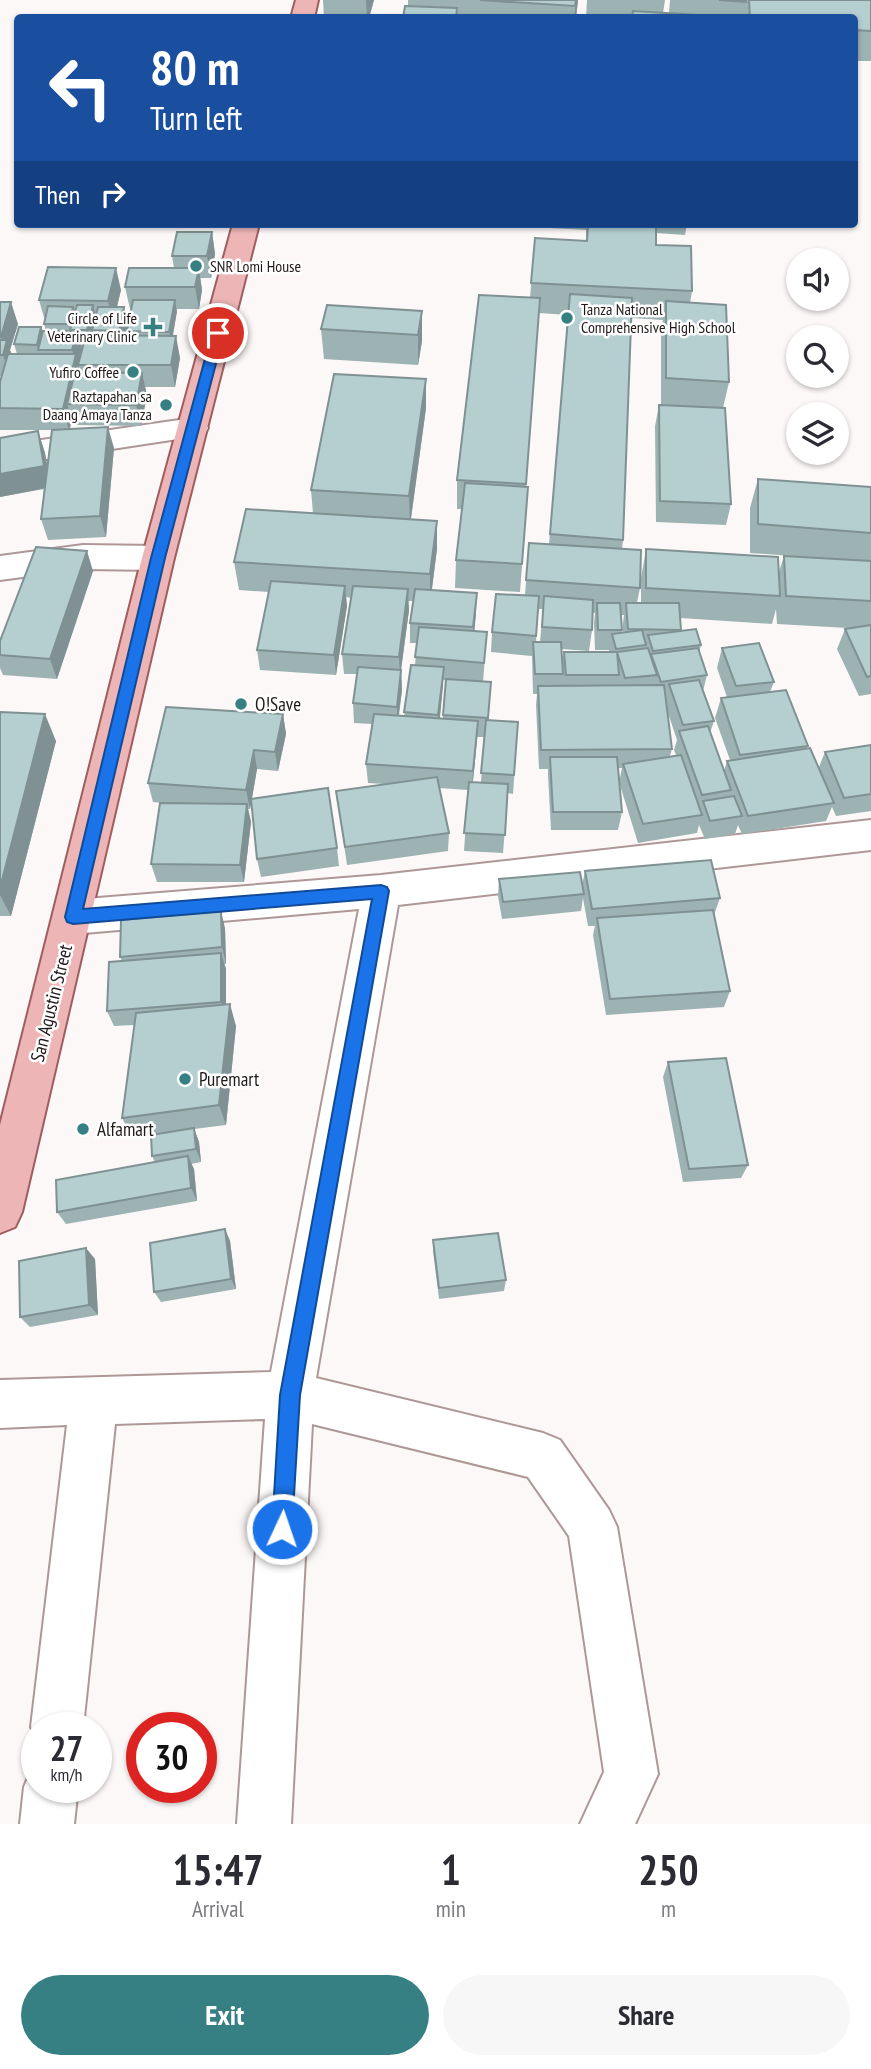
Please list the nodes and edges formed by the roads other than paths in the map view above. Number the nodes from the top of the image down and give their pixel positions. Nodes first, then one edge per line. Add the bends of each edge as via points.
1 (245, 228) edge
2 (193, 428) junction
3 (0, 456) edge
4 (158, 558) junction
5 (0, 568) edge
6 (871, 835) edge
7 (381, 891) junction
8 (73, 917) junction
9 (0, 1212) edge
10 (290, 1395) junction
11 (94, 1401) junction
12 (0, 1404) edge
13 (59, 1712) edge
14 (49, 1803) edge
15 (47, 1824) edge
16 (264, 1824) edge
17 (607, 1824) edge

1 - 2 main road, San Agustin Street
2 - 3 street
2 - 4 main road, San Agustin Street
4 - 5 street via 83,557
4 - 8 main road, San Agustin Street
6 - 7 street
7 - 8 street
7 - 10 street
8 - 9 main road, San Agustin Street
10 - 11 street
10 - 16 street
10 - 17 street via 543,1457 593,1527 631,1774
11 - 12 street
11 - 13 street
14 - 15 street

